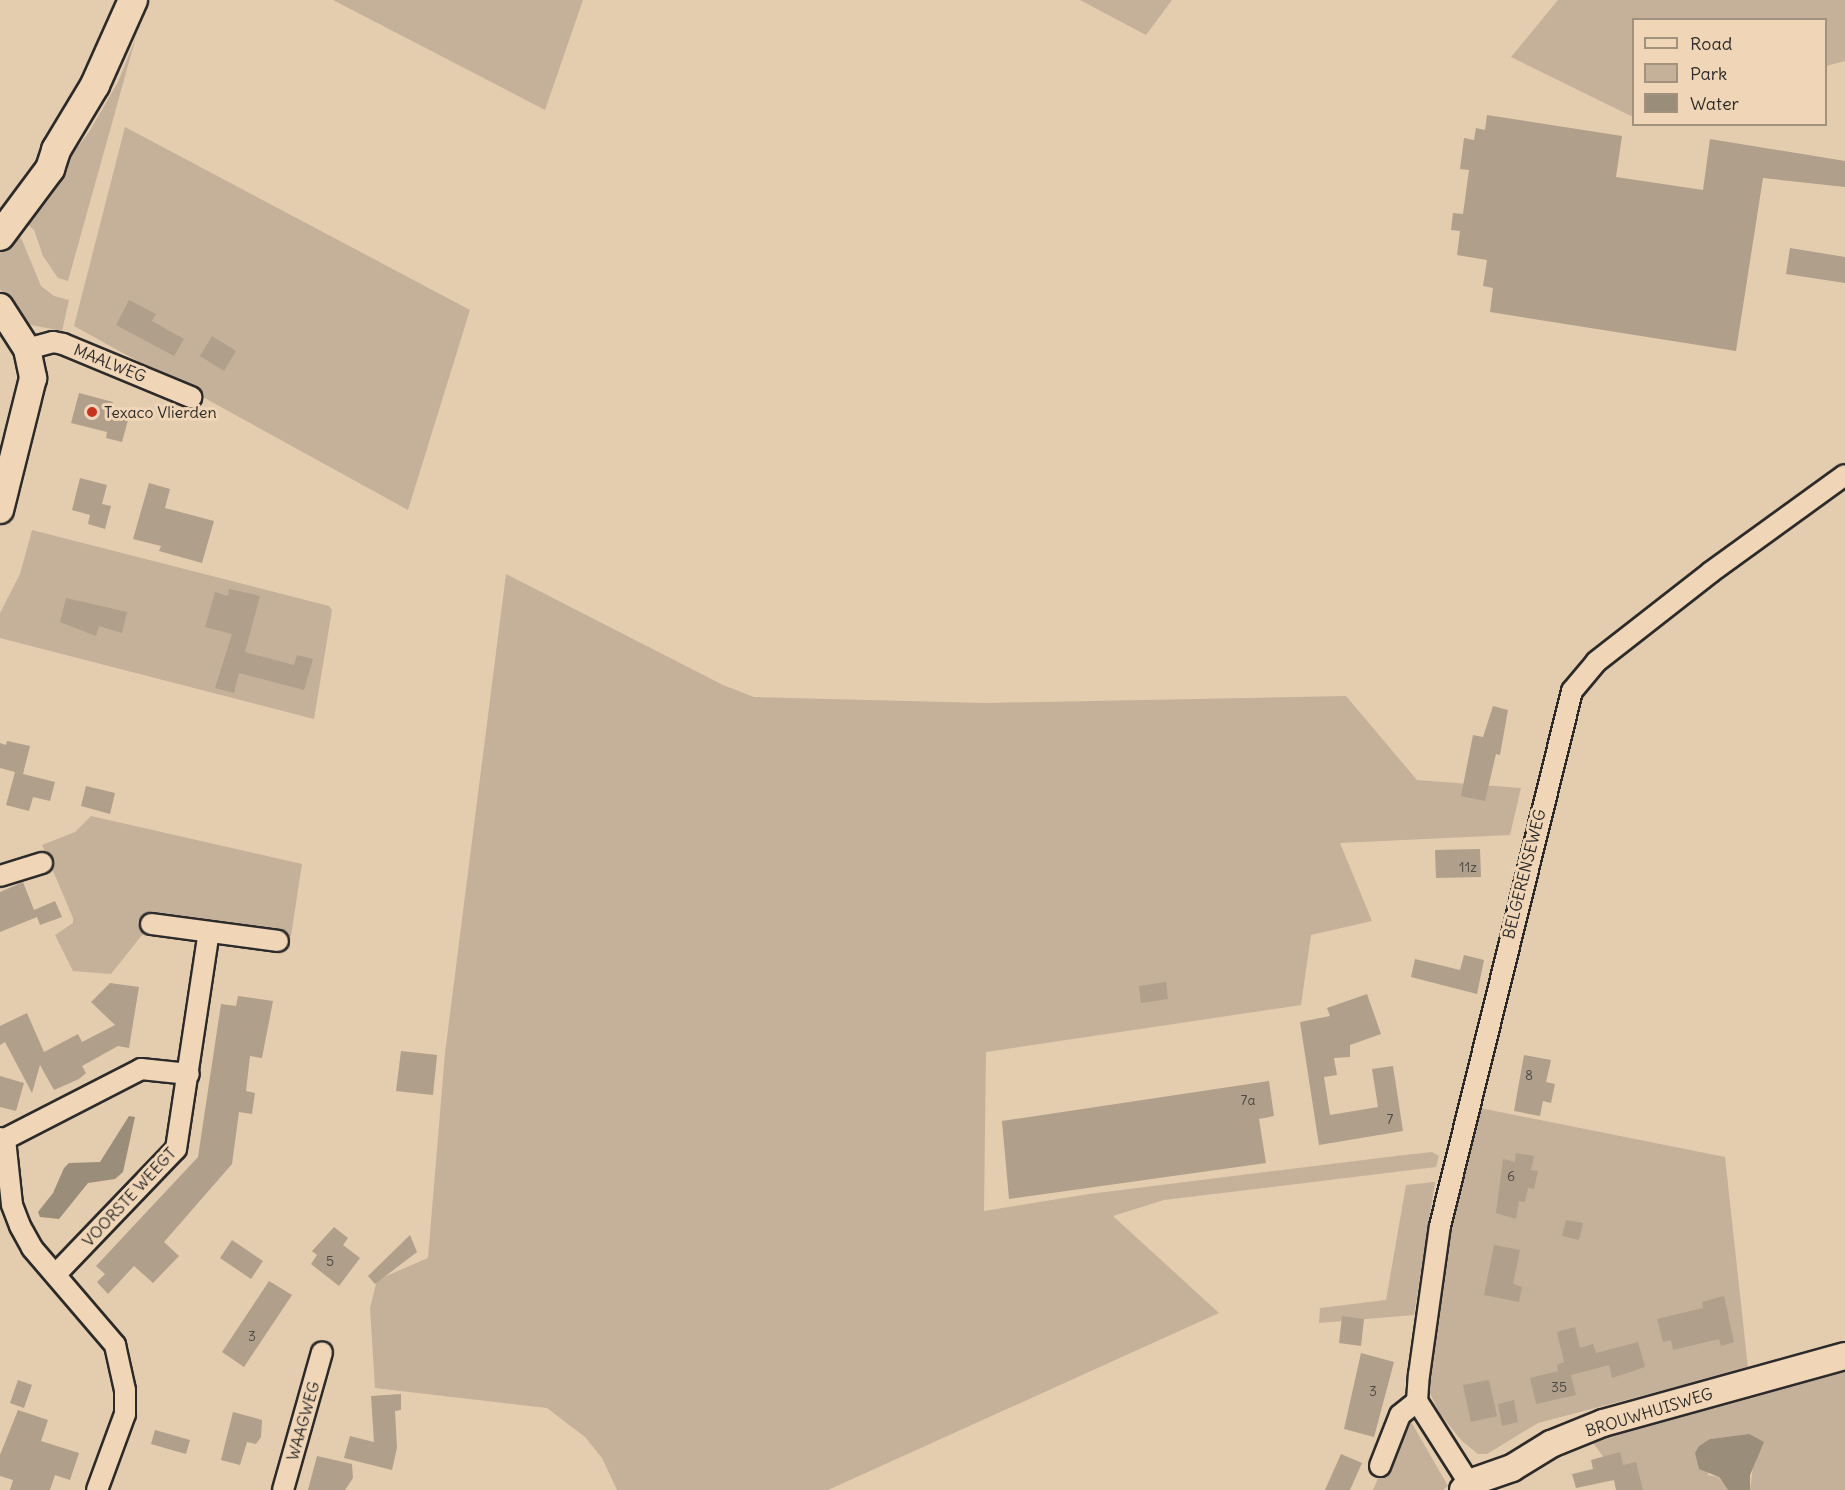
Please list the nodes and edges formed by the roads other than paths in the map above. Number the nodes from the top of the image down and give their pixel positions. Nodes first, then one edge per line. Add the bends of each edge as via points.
1 (133, 0) edge
2 (56, 150) junction
3 (0, 200) edge
4 (0, 236) edge
5 (0, 307) edge
6 (0, 334) edge
7 (27, 348) junction
8 (191, 397) dead end
9 (1845, 475) edge
10 (0, 510) edge
11 (42, 863) dead end
12 (0, 876) edge
13 (151, 924) dead end
14 (209, 932) junction
15 (278, 941) dead end
16 (189, 1074) junction
17 (2, 1138) edge
18 (56, 1274) junction
19 (322, 1352) dead end
20 (1845, 1356) edge
21 (1417, 1401) junction
22 (1380, 1466) dead end
23 (1466, 1486) edge
24 (97, 1490) edge
25 (284, 1490) edge

1 - 2 main road via 95,85
2 - 3 main road
2 - 4 main road via 50,169
5 - 7 street
6 - 7 street
7 - 8 street, MAALWEG via 53,342 63,344
7 - 10 street via 33,378
9 - 21 street, BELGERENSEWEG via 1596,662 1572,691 1440,1226
11 - 12 street
13 - 14 street
14 - 15 street
14 - 16 street, VOORSTE WEEGT
16 - 17 street via 141,1069
16 - 18 street, VOORSTE WEEGT via 176,1149
17 - 18 street via 12,1205 20,1226 32,1248
18 - 24 street via 107,1331 121,1367 125,1414
19 - 25 street, WAAGWEG
20 - 23 street, BROUWHUISWEG via 1603,1423
21 - 22 street via 1400,1415
21 - 23 street

